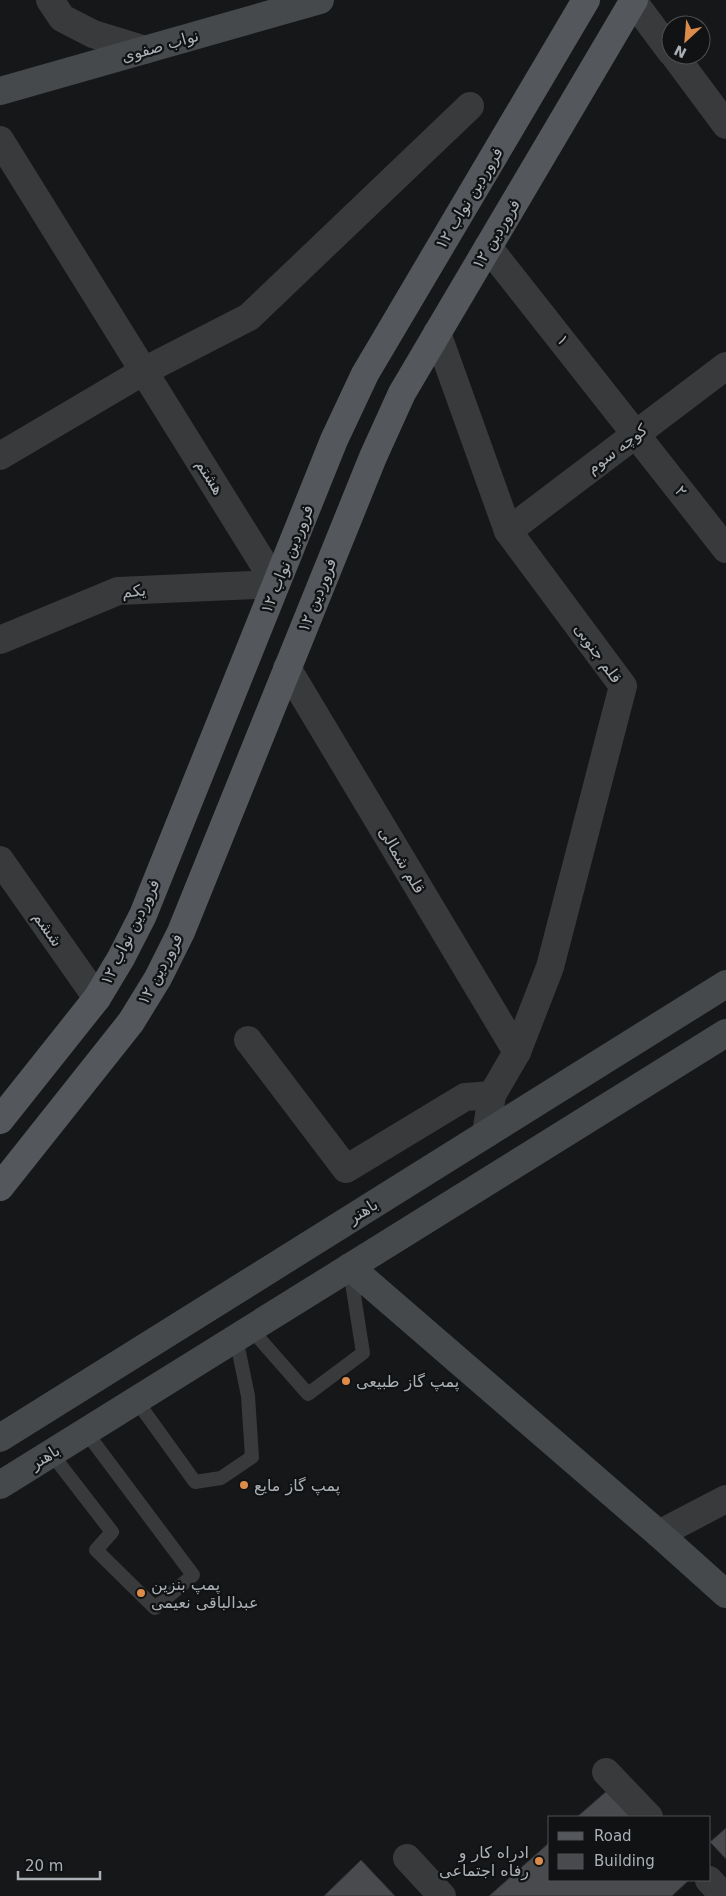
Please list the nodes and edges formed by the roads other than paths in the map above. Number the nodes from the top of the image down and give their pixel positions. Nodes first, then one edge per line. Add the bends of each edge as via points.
1 (50, 0) edge
2 (320, 0) edge
3 (586, 0) edge
4 (633, 0) edge
5 (661, 38) edge
6 (145, 50) junction
7 (681, 65) edge
8 (0, 91) edge
9 (470, 106) dead end
10 (726, 125) edge
11 (0, 140) edge
12 (488, 247) junction
13 (437, 333) junction
14 (726, 366) edge
15 (144, 370) junction
16 (637, 434) junction
17 (0, 456) edge
18 (508, 531) junction
19 (726, 549) edge
20 (276, 584) junction
21 (0, 640) edge
22 (287, 668) junction
23 (0, 860) edge
24 (726, 984) edge
25 (97, 998) junction
26 (726, 1033) edge
27 (248, 1040) dead end
28 (517, 1052) junction
29 (492, 1095) junction
30 (0, 1120) edge
31 (486, 1134) junction
32 (0, 1187) edge
33 (350, 1267) junction
34 (244, 1333) junction
35 (136, 1400) junction
36 (86, 1432) junction
37 (0, 1438) edge
38 (51, 1453) junction
39 (0, 1485) edge
40 (726, 1499) edge
41 (658, 1534) junction
42 (726, 1594) edge
43 (606, 1772) dead end
44 (648, 1816) edge
45 (407, 1858) dead end
46 (442, 1896) edge

1 - 6 street via 62,18 93,34
2 - 6 main road, نواب صفوی
3 - 20 main road, ۱۲ فروردین نواب via 364,374
4 - 5 street
4 - 12 main road, ۱۲ فروردین
6 - 8 main road, نواب صفوی
7 - 10 street
9 - 15 street via 249,317
11 - 15 street, هشتم
12 - 13 main road, ۱۲ فروردین
12 - 16 street, ۱
13 - 18 street, قلم جنوبی
13 - 22 main road, ۱۲ فروردین via 402,393 380,441
14 - 16 street, کوچه سوم
15 - 17 street
15 - 20 street, هشتم
16 - 18 street, کوچه سوم
16 - 19 street, ۲
18 - 28 street, قلم جنوبی via 623,686 550,966
20 - 21 street, یکم via 118,591
20 - 25 main road, ۱۲ فروردین نواب via 143,915
22 - 28 street, قلم شمالی
22 - 32 main road, ۱۲ فروردین via 181,932 158,978 131,1022
23 - 25 street, ششم
24 - 31 main road, باهنر
25 - 30 main road, ۱۲ فروردین نواب
26 - 33 main road, باهنر
27 - 29 street via 346,1169 465,1097
28 - 29 street
29 - 31 street
31 - 37 main road, باهنر
33 - 34 main road, باهنر
33 - 34 lane via 362,1353 308,1394
33 - 41 main road
34 - 35 main road, باهنر
34 - 35 lane via 252,1458 221,1478 196,1482
35 - 36 main road, باهنر
36 - 38 main road, باهنر
36 - 38 lane via 193,1575 155,1608 96,1550 112,1532
38 - 39 main road, باهنر
40 - 41 street
41 - 42 main road
43 - 44 street
45 - 46 street

